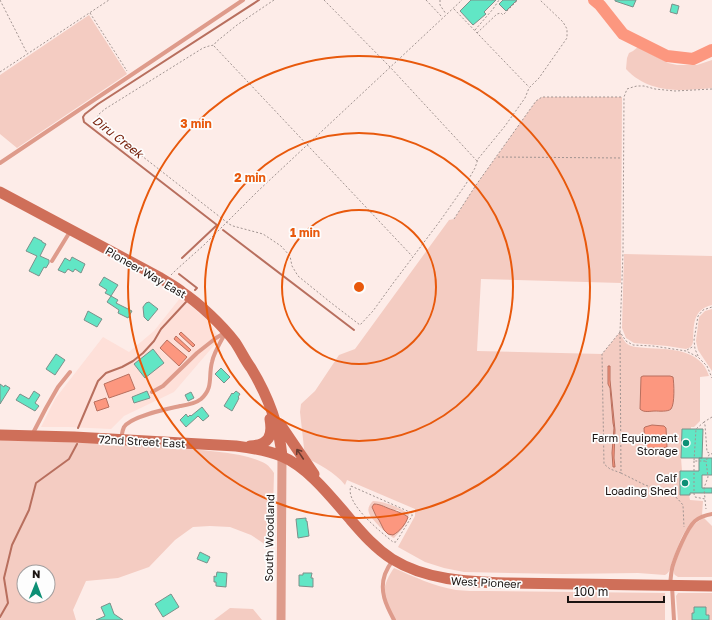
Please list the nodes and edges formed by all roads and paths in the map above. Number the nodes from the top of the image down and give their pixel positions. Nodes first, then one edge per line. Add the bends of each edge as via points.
1 (0, 0) edge
2 (109, 0) edge
3 (243, 0) edge
4 (274, 0) edge
5 (324, 0) edge
6 (426, 0) edge
7 (440, 0) edge
8 (462, 0) edge
9 (498, 0) edge
10 (518, 0) edge
11 (540, 0) edge
12 (453, 8) junction
13 (90, 12) junction
14 (447, 14) junction
15 (443, 18) junction
16 (474, 30) junction
17 (477, 33) junction
18 (214, 45) junction
19 (28, 53) junction
20 (390, 68) junction
21 (0, 72) edge
22 (130, 75) junction
23 (529, 88) junction
24 (712, 89) edge
25 (624, 97) junction
26 (307, 145) junction
27 (497, 157) junction
28 (623, 158) junction
29 (477, 162) junction
30 (0, 163) edge
31 (0, 192) edge
32 (454, 219) dead end
33 (226, 222) junction
34 (71, 230) junction
35 (413, 257) junction
36 (52, 261) dead end
37 (166, 282) junction
38 (712, 307) edge
39 (226, 332) junction
40 (620, 332) junction
41 (695, 346) junction
42 (686, 351) junction
43 (698, 357) junction
44 (70, 372) dead end
45 (712, 378) edge
46 (152, 392) dead end
47 (268, 400) junction
48 (274, 416) junction
49 (712, 417) edge
50 (704, 422) junction
51 (0, 435) edge
52 (32, 436) junction
53 (121, 440) junction
54 (236, 446) junction
55 (711, 454) edge
56 (282, 456) junction
57 (694, 461) junction
58 (706, 461) junction
59 (621, 473) junction
60 (322, 486) junction
61 (705, 499) junction
62 (710, 514) edge
63 (684, 537) junction
64 (394, 542) joint
65 (393, 559) junction
66 (671, 586) junction
67 (712, 586) edge
68 (281, 620) edge
69 (394, 620) edge
70 (674, 620) edge

1 - 19 path
2 - 13 path
3 - 22 lane
4 - 18 path via 236,25
5 - 20 path
6 - 15 path
7 - 14 path via 440,5
8 - 12 path
9 - 16 path
10 - 17 path via 503,15 497,14
11 - 23 path via 563,22 567,36 539,78
12 - 14 path
12 - 16 path
13 - 19 path
13 - 22 path
14 - 15 path
15 - 20 path
16 - 17 path
17 - 23 path
18 - 26 path
18 - 33 path via 203,48 105,109 98,117 101,124
19 - 21 path
20 - 26 path
20 - 29 path
22 - 30 lane
23 - 29 path via 520,106
24 - 25 path via 675,91 637,86 627,89
25 - 27 path via 542,96
25 - 28 path
26 - 33 path
26 - 35 path
27 - 28 path
27 - 32 path
28 - 40 path
29 - 35 path via 462,190
31 - 34 main road, Pioneer Way East
33 - 35 path via 263,234 281,246 290,256 298,276 360,325
33 - 37 path
34 - 36 lane
34 - 37 main road, Pioneer Way East
37 - 39 main road, Pioneer Way East via 198,304
38 - 41 path via 703,310 698,316
39 - 46 lane via 197,353 163,386
39 - 47 main road, Pioneer Way East via 256,376
39 - 53 lane via 212,362 210,386 200,400 131,420 123,430
40 - 42 path via 626,341 633,345
40 - 59 path
40 - 59 path via 602,354 604,464
41 - 42 path
41 - 43 path
42 - 43 path
43 - 45 path via 707,366
44 - 52 lane via 58,387
47 - 48 main road, Pioneer Way East
47 - 54 main road via 272,428 269,438 261,444
48 - 56 main road, Pioneer Way East
60 -> 48 main road
49 - 50 path
50 - 55 path via 707,452
50 - 57 path via 696,429
51 - 52 main road, 72nd Street East
52 - 53 main road, 72nd Street East
53 - 54 main road, 72nd Street East
54 - 56 main road, 72nd Street East
55 - 58 path
56 - 60 main road, West Pioneer
56 - 68 street, South Woodland
57 - 58 path
57 - 61 path via 694,494 695,497
58 - 61 path via 708,477 704,488
59 - 63 path via 677,498 683,505
60 - 65 main road, West Pioneer via 371,543
61 - 62 path
62 - 63 lane via 694,522
63 - 66 lane via 672,566
64 - 64 path via 412,513 351,486 353,502 372,525
65 - 66 main road, West Pioneer via 435,577 464,582
65 - 69 lane via 385,574 383,594
66 - 67 main road, West Pioneer
66 - 70 lane

